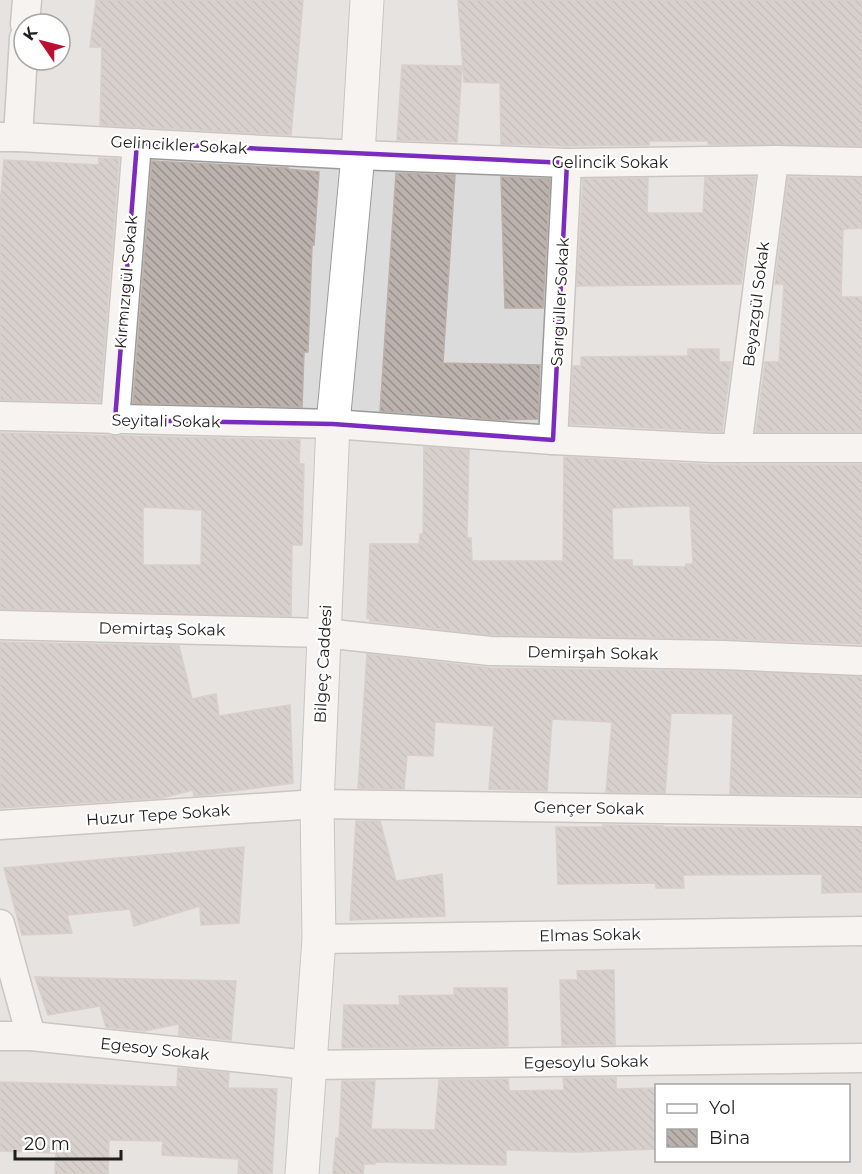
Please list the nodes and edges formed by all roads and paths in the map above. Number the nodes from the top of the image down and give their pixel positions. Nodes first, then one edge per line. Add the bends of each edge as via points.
1 (367, 0) edge
2 (19, 72) edge
3 (9, 137) edge
4 (137, 143) junction
5 (358, 155) junction
6 (774, 160) junction
7 (862, 162) edge
8 (567, 164) junction
9 (0, 416) edge
10 (115, 420) junction
11 (333, 424) junction
12 (553, 440) junction
13 (862, 447) edge
14 (737, 448) junction
15 (0, 625) edge
16 (324, 633) junction
17 (862, 661) edge
18 (317, 804) junction
19 (862, 812) edge
20 (0, 825) edge
21 (0, 924) edge
22 (862, 931) edge
23 (319, 939) junction
24 (0, 1036) edge
25 (32, 1036) junction
26 (862, 1058) edge
27 (309, 1065) junction
28 (302, 1174) edge

1 - 5 street, Bilgeç Caddesi
2 - 3 street
3 - 4 street, Gelincikler Sokak
4 - 5 street, Gelincikler Sokak
4 - 10 street, Kırmızıgül Sokak
5 - 8 street, Gelincik Sokak
5 - 11 street, Bilgeç Caddesi
6 - 7 street, Gelincik Sokak
6 - 8 street, Gelincik Sokak
6 - 14 street, Beyazgül Sokak
8 - 12 street, Sarıgüller Sokak
9 - 10 street, Seyitali Sokak
10 - 11 street, Seyitali Sokak
11 - 12 street, Seyitali Sokak
11 - 16 street, Bilgeç Caddesi
12 - 14 street, Seyitali Sokak
13 - 14 street, Seyitali Sokak
15 - 16 street, Demirtaş Sokak
16 - 17 street, Demirşah Sokak via 490,651
16 - 18 street, Bilgeç Caddesi
18 - 19 street, Gençer Sokak
18 - 20 street, Huzur Tepe Sokak
18 - 23 street, Bilgeç Caddesi
21 - 25 street
22 - 23 street, Elmas Sokak
23 - 27 street, Bilgeç Caddesi
24 - 25 street, Egesoy Sokak
25 - 27 street, Egesoy Sokak
26 - 27 street, Egesoylu Sokak
27 - 28 street, Bilgeç Caddesi

